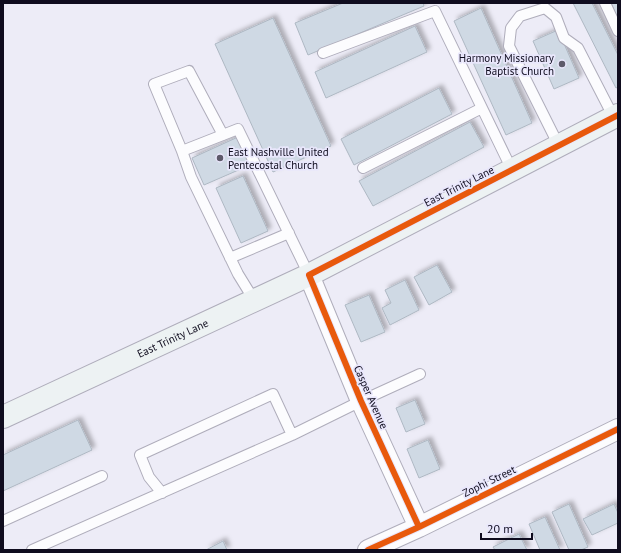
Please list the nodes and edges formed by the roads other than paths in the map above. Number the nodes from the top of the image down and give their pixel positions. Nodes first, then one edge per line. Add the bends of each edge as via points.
1 (604, 3) edge
2 (618, 30) edge
3 (323, 53) dead end
4 (482, 108) junction
5 (616, 116) edge
6 (223, 135) junction
7 (559, 146) junction
8 (182, 151) junction
9 (363, 168) dead end
10 (512, 170) junction
11 (289, 233) junction
12 (230, 258) junction
13 (309, 275) junction
14 (254, 300) junction
15 (420, 374) dead end
16 (361, 401) junction
17 (3, 417) edge
18 (618, 429) edge
19 (292, 435) junction
20 (102, 476) dead end
21 (162, 493) junction
22 (3, 521) edge
23 (419, 527) junction
24 (32, 550) edge
25 (368, 550) edge

1 - 2 lane
3 - 4 lane via 435,11
4 - 9 lane
4 - 10 lane
5 - 7 main road, East Trinity Lane
5 - 7 lane via 578,48 564,38 556,17 545,8 520,16 512,28 509,46
6 - 8 lane
6 - 8 lane via 189,71 182,73 154,84
6 - 11 lane via 238,129
7 - 10 main road, East Trinity Lane
8 - 12 lane via 191,177
10 - 13 main road, East Trinity Lane
11 - 12 lane
11 - 13 lane
12 - 14 lane
13 - 14 main road, East Trinity Lane
13 - 16 street, Casper Avenue
14 - 17 main road, East Trinity Lane
15 - 16 lane
16 - 19 lane
16 - 23 street, Casper Avenue
18 - 23 street, Zophi Street
19 - 21 lane
19 - 21 lane via 273,394 140,455 149,477
20 - 22 lane
21 - 24 lane
23 - 25 street, Zophi Street

